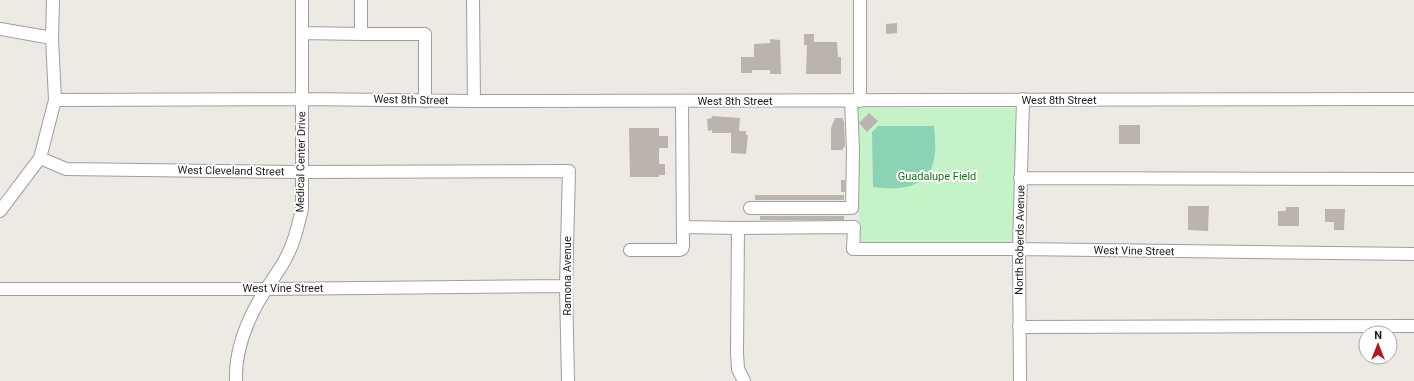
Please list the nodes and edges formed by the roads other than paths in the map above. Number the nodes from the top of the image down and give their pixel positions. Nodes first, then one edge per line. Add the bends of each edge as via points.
1 (53, 0) edge
2 (302, 0) edge
3 (361, 0) edge
4 (473, 0) edge
5 (860, 0) edge
6 (0, 30) edge
7 (302, 33) junction
8 (361, 34) junction
9 (52, 38) junction
10 (302, 99) junction
11 (55, 100) junction
12 (1022, 100) junction
13 (1414, 100) edge
14 (425, 101) junction
15 (682, 101) junction
16 (856, 101) junction
17 (474, 102) junction
18 (40, 158) junction
19 (569, 171) joint
20 (302, 172) junction
21 (1020, 178) junction
22 (1414, 179) edge
23 (750, 208) dead end
24 (0, 211) edge
25 (683, 227) junction
26 (738, 228) junction
27 (630, 250) dead end
28 (1019, 250) junction
29 (1414, 254) edge
30 (566, 286) junction
31 (0, 289) edge
32 (267, 289) junction
33 (1414, 326) edge
34 (1019, 327) junction
35 (236, 381) edge
36 (568, 381) edge
37 (744, 381) edge
38 (1020, 381) edge

1 - 9 street
2 - 7 street, Medical Center Drive
3 - 8 street
4 - 17 street
5 - 16 street
6 - 9 street
7 - 8 street
7 - 10 street, Medical Center Drive
8 - 14 street via 425,34
9 - 11 street
10 - 11 street, West 8th Street
10 - 14 street, West 8th Street
10 - 20 street, Medical Center Drive
11 - 18 street
12 - 13 street, West 8th Street
12 - 16 street, West 8th Street
12 - 21 street, North Roberds Avenue
14 - 17 street, West 8th Street
15 - 16 street, West 8th Street
15 - 17 street, West 8th Street
15 - 25 street
16 - 23 street via 852,208
18 - 20 street, West Cleveland Street via 66,169
18 - 24 street
19 - 20 street, West Cleveland Street
19 - 30 street, Ramona Avenue
20 - 32 street, Medical Center Drive via 302,209 296,235 286,258
21 - 22 street
21 - 28 street, North Roberds Avenue
25 - 26 street
25 - 27 street via 682,249
26 - 28 street, West Vine Street via 854,227 853,250
26 - 37 street via 737,353 738,368
28 - 29 street, West Vine Street
28 - 34 street, North Roberds Avenue
30 - 32 street, West Vine Street
30 - 36 street, Ramona Avenue
31 - 32 street, West Vine Street
32 - 35 street, Medical Center Drive via 255,307 241,341
33 - 34 street
34 - 38 street, North Roberds Avenue

